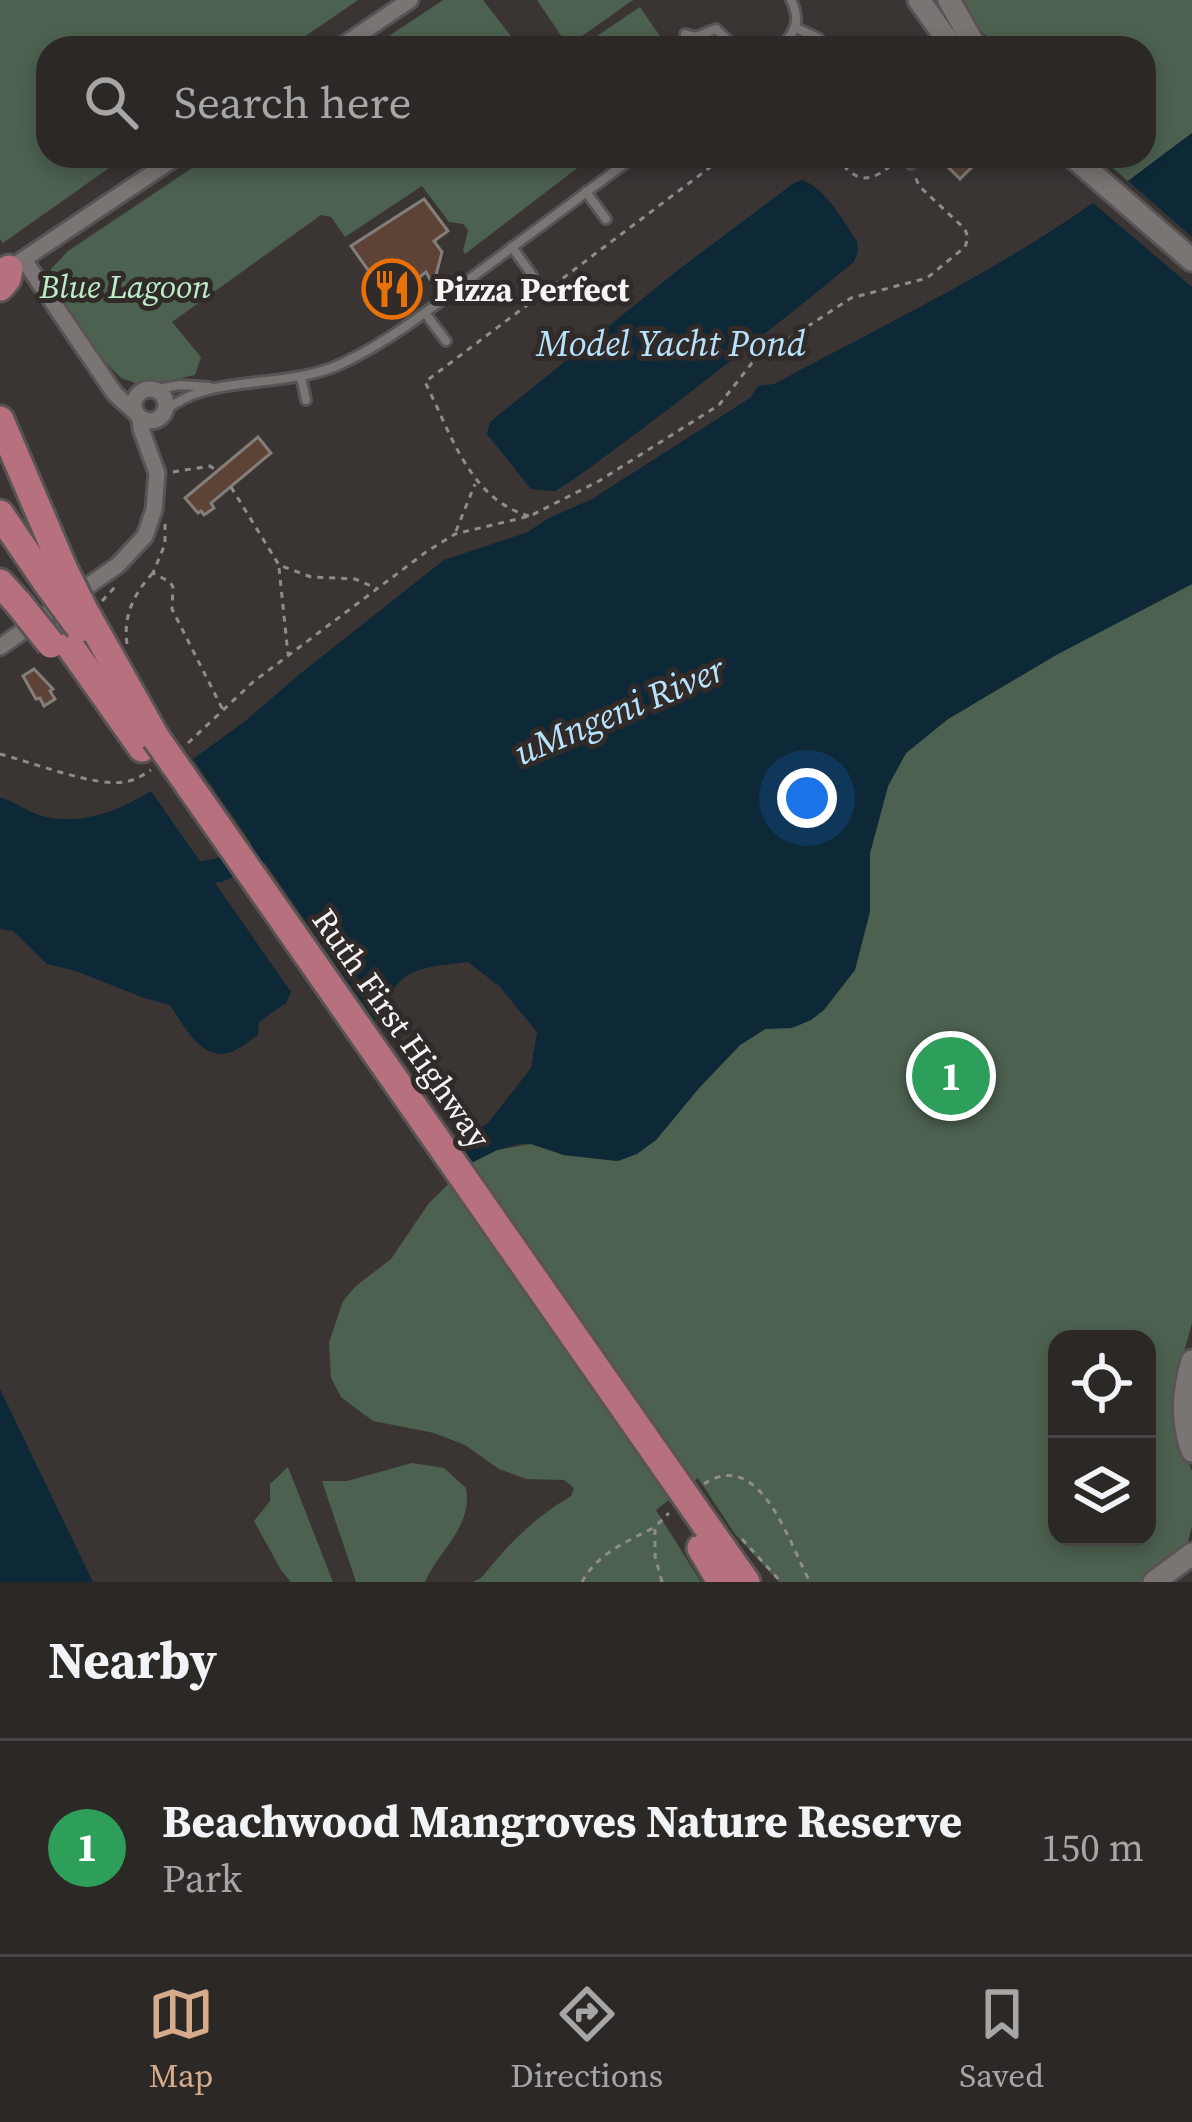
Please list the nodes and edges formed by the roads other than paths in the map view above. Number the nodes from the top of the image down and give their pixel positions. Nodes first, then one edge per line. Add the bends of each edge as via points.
1 (410, 0) edge
2 (790, 0) edge
3 (920, 0) edge
4 (949, 0) edge
5 (796, 28) junction
6 (685, 34) dead end
7 (356, 36) edge
8 (692, 36) edge
9 (789, 36) edge
10 (814, 36) edge
11 (945, 36) edge
12 (969, 36) edge
13 (161, 168) edge
14 (618, 168) edge
15 (1086, 168) edge
16 (586, 192) junction
17 (606, 219) dead end
18 (512, 248) junction
19 (1192, 260) edge
20 (8, 273) edge
21 (532, 275) dead end
22 (424, 313) junction
23 (446, 341) dead end
24 (301, 377) junction
25 (106, 381) junction
26 (217, 388) junction
27 (146, 391) junction
28 (306, 400) dead end
29 (165, 411) junction
30 (138, 416) junction
31 (0, 420) edge
32 (0, 514) edge
33 (0, 546) edge
34 (32, 586) edge
35 (70, 631) junction
36 (0, 647) edge
37 (1192, 1361) edge
38 (1192, 1451) edge
39 (711, 1537) junction
40 (1192, 1542) edge
41 (1184, 1570) edge
42 (722, 1582) edge
43 (746, 1582) edge
44 (760, 1582) edge
45 (1154, 1582) edge

1 - 7 street
2 - 5 lane
3 - 11 main road
4 - 12 main road
5 - 9 lane
5 - 10 lane
6 - 8 lane
13 - 20 street
14 - 16 lane
15 - 19 main road
16 - 17 lane
16 - 18 lane
18 - 21 lane
18 - 22 lane
20 - 25 street
22 - 23 lane
22 - 24 lane via 356,357
24 - 26 lane
24 - 28 lane
25 - 27 street
25 - 30 street
26 - 27 lane
26 - 29 lane
27 - 29 street via 165,400
27 - 30 street via 134,401
29 - 30 street via 154,421
30 - 36 street via 157,473 150,525 137,547
31 - 34 highway
32 - 34 highway, Ruth First Highway
33 - 34 highway, Ruth First Highway
34 - 35 highway, Ruth First Highway
34 - 35 highway, bridge
35 - 39 highway, Ruth First Highway, bridge
37 - 38 main road via 1184,1403
39 - 42 highway, Ruth First Highway
39 - 43 highway, Ruth First Highway
39 - 44 highway
40 - 41 main road
41 - 45 main road

